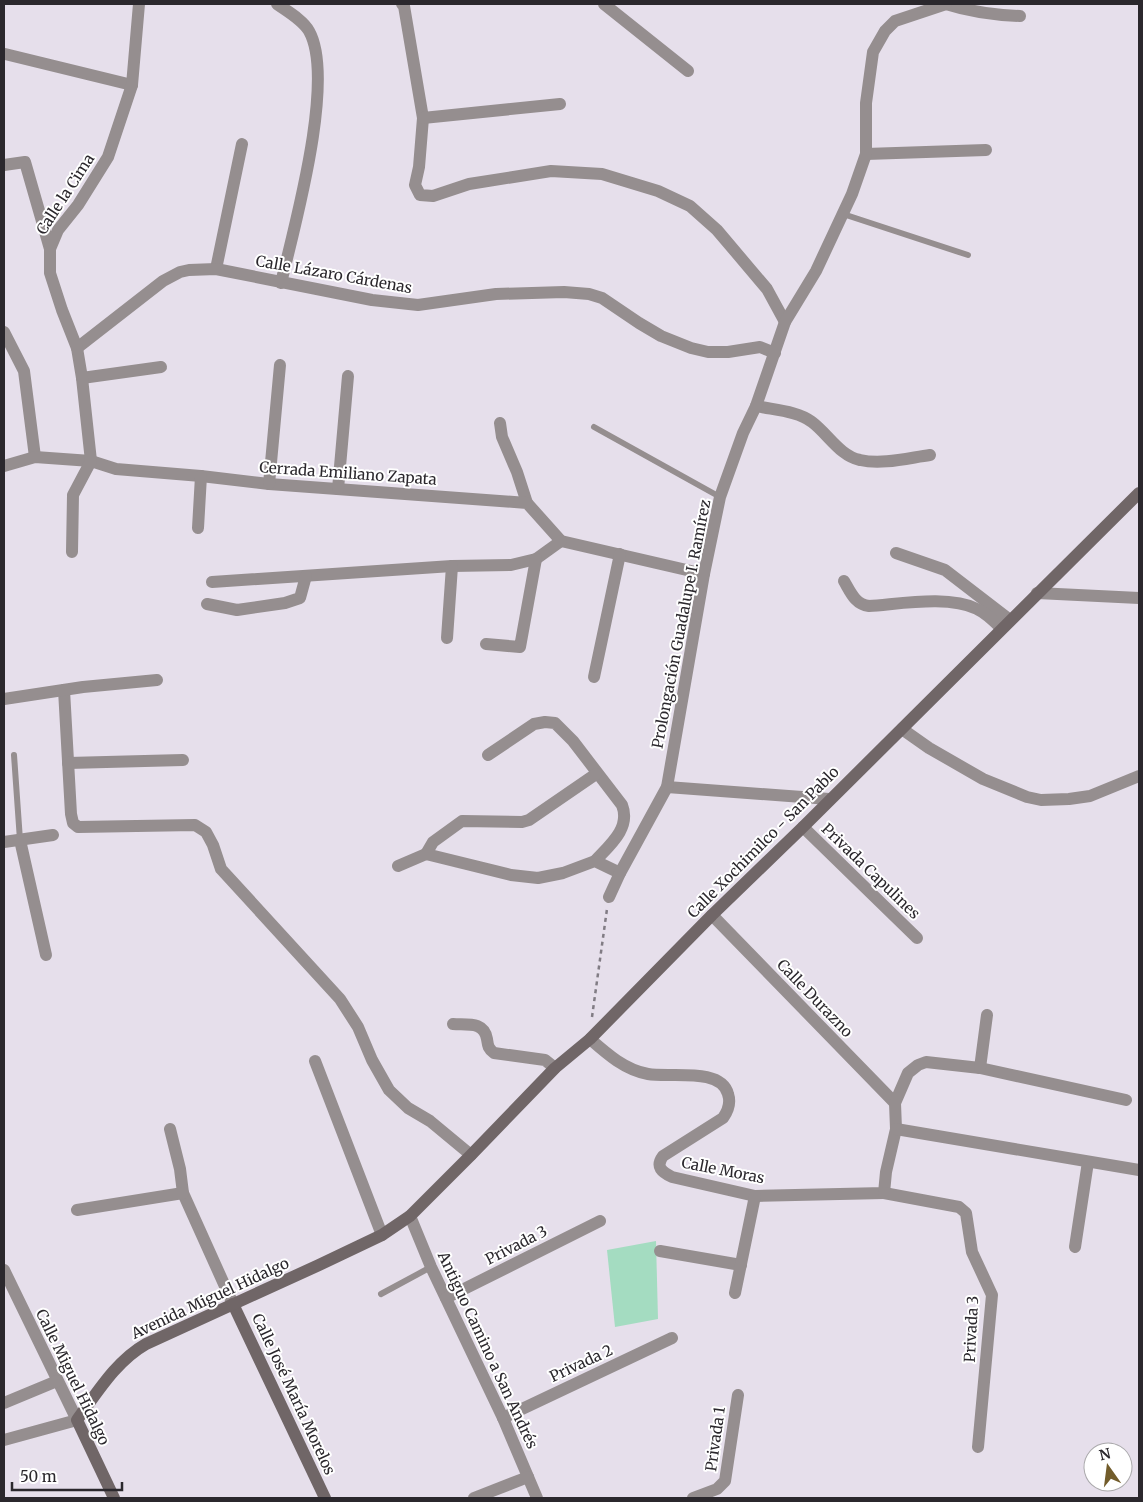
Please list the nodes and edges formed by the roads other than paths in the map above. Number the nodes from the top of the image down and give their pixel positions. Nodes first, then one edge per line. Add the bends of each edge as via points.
1 (138, 4) edge
2 (277, 4) edge
3 (404, 4) edge
4 (604, 4) edge
5 (946, 4) edge
6 (1020, 16) dead end
7 (5, 54) edge
8 (688, 71) dead end
9 (132, 85) junction
10 (560, 104) dead end
11 (423, 118) junction
12 (242, 144) dead end
13 (986, 150) dead end
14 (866, 154) junction
15 (4, 164) edge
16 (843, 214) junction
17 (50, 249) junction
18 (968, 255) dead end
19 (216, 269) junction
20 (281, 283) junction
21 (785, 322) junction
22 (4, 332) edge
23 (77, 348) junction
24 (775, 353) junction
25 (280, 365) dead end
26 (160, 366) dead end
27 (348, 376) dead end
28 (82, 378) junction
29 (756, 406) junction
30 (500, 423) dead end
31 (594, 427) dead end
32 (930, 455) dead end
33 (35, 457) junction
34 (91, 461) junction
35 (4, 466) edge
36 (201, 476) junction
37 (269, 484) junction
38 (338, 489) junction
39 (1139, 493) edge
40 (720, 498) junction
41 (527, 503) junction
42 (198, 528) dead end
43 (561, 542) junction
44 (72, 552) dead end
45 (896, 552) dead end
46 (620, 554) junction
47 (536, 558) junction
48 (452, 566) junction
49 (704, 574) junction
50 (306, 576) junction
51 (844, 581) dead end
52 (212, 582) dead end
53 (1037, 593) junction
54 (1139, 598) edge
55 (207, 604) dead end
56 (1006, 624) junction
57 (447, 638) dead end
58 (486, 644) dead end
59 (594, 676) dead end
60 (157, 680) dead end
61 (64, 690) junction
62 (4, 699) edge
63 (902, 729) junction
64 (14, 755) dead end
65 (488, 755) dead end
66 (182, 760) dead end
67 (68, 763) junction
68 (596, 774) junction
69 (1139, 776) edge
70 (667, 788) junction
71 (829, 799) junction
72 (803, 827) junction
73 (53, 835) dead end
74 (20, 840) junction
75 (4, 842) edge
76 (426, 854) junction
77 (595, 861) junction
78 (398, 866) dead end
79 (620, 874) junction
80 (609, 897) road end
81 (712, 915) junction
82 (917, 938) dead end
83 (46, 955) dead end
84 (987, 1015) dead end
85 (453, 1024) dead end
86 (590, 1039) junction
87 (315, 1061) dead end
88 (555, 1068) junction
89 (980, 1068) junction
90 (1126, 1100) dead end
91 (895, 1103) junction
92 (170, 1129) dead end
93 (896, 1129) junction
94 (471, 1155) junction
95 (1088, 1162) junction
96 (1139, 1170) edge
97 (183, 1193) junction
98 (884, 1193) junction
99 (755, 1196) junction
100 (77, 1210) dead end
101 (410, 1216) junction
102 (600, 1221) dead end
103 (382, 1235) junction
104 (1075, 1247) dead end
105 (660, 1251) dead end
106 (741, 1265) junction
107 (430, 1267) junction
108 (4, 1270) edge
109 (735, 1293) dead end
110 (381, 1294) dead end
111 (446, 1298) junction
112 (233, 1304) junction
113 (672, 1338) dead end
114 (57, 1381) junction
115 (738, 1395) dead end
116 (4, 1403) edge
117 (503, 1418) junction
118 (77, 1420) junction
119 (4, 1440) edge
120 (978, 1446) dead end
121 (528, 1477) junction
122 (114, 1498) edge
123 (325, 1498) edge
124 (474, 1498) edge
125 (537, 1498) edge
126 (694, 1498) edge

1 - 9 street, Calle la Cima
2 - 20 street via 308,30 315,48 318,73 311,147
3 - 11 street
4 - 8 street
5 - 6 street via 987,14
5 - 14 street, Prolongación Guadalupe I. Ramírez via 895,21 873,52 866,103
7 - 9 street
9 - 17 street, Calle la Cima via 108,157 58,230
10 - 11 street
11 - 21 street via 415,185 420,195 433,196 469,184 551,171 602,174 658,191 690,206 717,230 767,289
12 - 19 street
13 - 14 street
14 - 16 street, Prolongación Guadalupe I. Ramírez
15 - 17 street via 25,162
16 - 18 lane
16 - 21 street, Prolongación Guadalupe I. Ramírez via 816,271
17 - 23 street, Calle la Cima via 50,273
19 - 20 street, Calle Lázaro Cárdenas
19 - 23 street, Calle Lázaro Cárdenas via 180,272
20 - 24 street, Calle Lázaro Cárdenas via 418,305 496,294 589,294 602,298 662,336 691,348 728,352 760,347
21 - 24 street, Prolongación Guadalupe I. Ramírez
22 - 33 street via 24,371
23 - 28 street, Calle la Cima
24 - 29 street, Prolongación Guadalupe I. Ramírez
25 - 37 street
26 - 28 street
27 - 38 street
28 - 34 street, Calle la Cima
29 - 32 street via 800,416 811,422 839,449 859,460 881,462
29 - 40 street, Prolongación Guadalupe I. Ramírez
30 - 41 street via 502,437
31 - 40 lane
33 - 34 street, Cerrada Emiliano Zapata
33 - 35 street
34 - 36 street, Cerrada Emiliano Zapata via 116,469
34 - 44 street via 73,495
36 - 37 street, Cerrada Emiliano Zapata
36 - 42 street
37 - 38 street, Cerrada Emiliano Zapata
38 - 41 street, Cerrada Emiliano Zapata
39 - 53 main road, Calle Xochimilco - San Pablo
40 - 49 street, Prolongación Guadalupe I. Ramírez
41 - 43 street
43 - 46 street
43 - 47 street
45 - 56 street via 945,570
46 - 49 street
46 - 59 street
47 - 48 street via 511,565
47 - 58 street via 520,647
48 - 50 street
48 - 57 street
49 - 70 street, Prolongación Guadalupe I. Ramírez
50 - 52 street
50 - 55 street via 300,598 286,603 237,610
51 - 56 street via 862,605 960,603
53 - 54 street
53 - 56 main road, Calle Xochimilco - San Pablo
56 - 63 main road, Calle Xochimilco - San Pablo
60 - 61 street
61 - 62 street
61 - 67 street
63 - 69 street via 982,779 1041,800 1090,796
63 - 71 main road, Calle Xochimilco - San Pablo
64 - 74 lane
65 - 68 street via 534,724 556,723
66 - 67 street
67 - 94 street via 71,814 73,823 78,827 195,825 206,832 221,869 340,999 358,1027 389,1090
68 - 76 street via 530,820 462,821 433,842
68 - 77 street via 622,805 626,815 614,841
70 - 71 street
70 - 79 street, Prolongación Guadalupe I. Ramírez
71 - 72 main road, Calle Xochimilco - San Pablo
72 - 81 main road, Calle Xochimilco - San Pablo
72 - 82 street, Privada Capulines
73 - 74 street
74 - 75 street
74 - 83 street
76 - 77 street via 511,876 538,878 564,873
76 - 78 street
77 - 79 street
79 - 80 street, Prolongación Guadalupe I. Ramírez
81 - 86 main road, Calle Xochimilco - San Pablo
81 - 91 street, Calle Durazno
84 - 89 street
85 - 88 street via 482,1028 486,1032 488,1048 494,1053 545,1060
86 - 88 main road, Calle Xochimilco - San Pablo
86 - 99 street, Calle Moras via 627,1068 648,1074 701,1076 720,1081 727,1088 729,1110 723,1118 663,1156 659,1167 672,1176
87 - 103 street
88 - 94 main road, Calle Xochimilco - San Pablo
89 - 90 street
89 - 91 street via 926,1062 918,1065 908,1073
91 - 93 street
92 - 97 street
93 - 95 street
93 - 98 street
94 - 101 main road, Calle Xochimilco - San Pablo
95 - 96 street
95 - 104 street
97 - 100 street
97 - 112 street
98 - 99 street, Calle Moras
98 - 120 street, Privada 3 via 959,1207 966,1213 972,1252 992,1295
99 - 106 street
101 - 103 main road, Avenida Miguel Hidalgo
101 - 107 street, Antiguo Camino a San Andrés
102 - 111 street, Privada 3
103 - 112 main road, Avenida Miguel Hidalgo
105 - 106 street
106 - 109 street
107 - 110 lane
107 - 111 street, Antiguo Camino a San Andrés
108 - 114 street, Calle Miguel Hidalgo
111 - 117 street, Antiguo Camino a San Andrés
112 - 118 main road, Avenida Miguel Hidalgo via 132,1351
112 - 123 main road, Calle José María Morelos
113 - 117 street, Privada 2
114 - 116 street
114 - 118 street, Calle Miguel Hidalgo
115 - 126 street, Privada 1 via 725,1481 717,1489
117 - 121 street, Antiguo Camino a San Andrés
118 - 119 street
118 - 122 main road, Calle Miguel Hidalgo
121 - 124 street
121 - 125 street, Antiguo Camino a San Andrés

